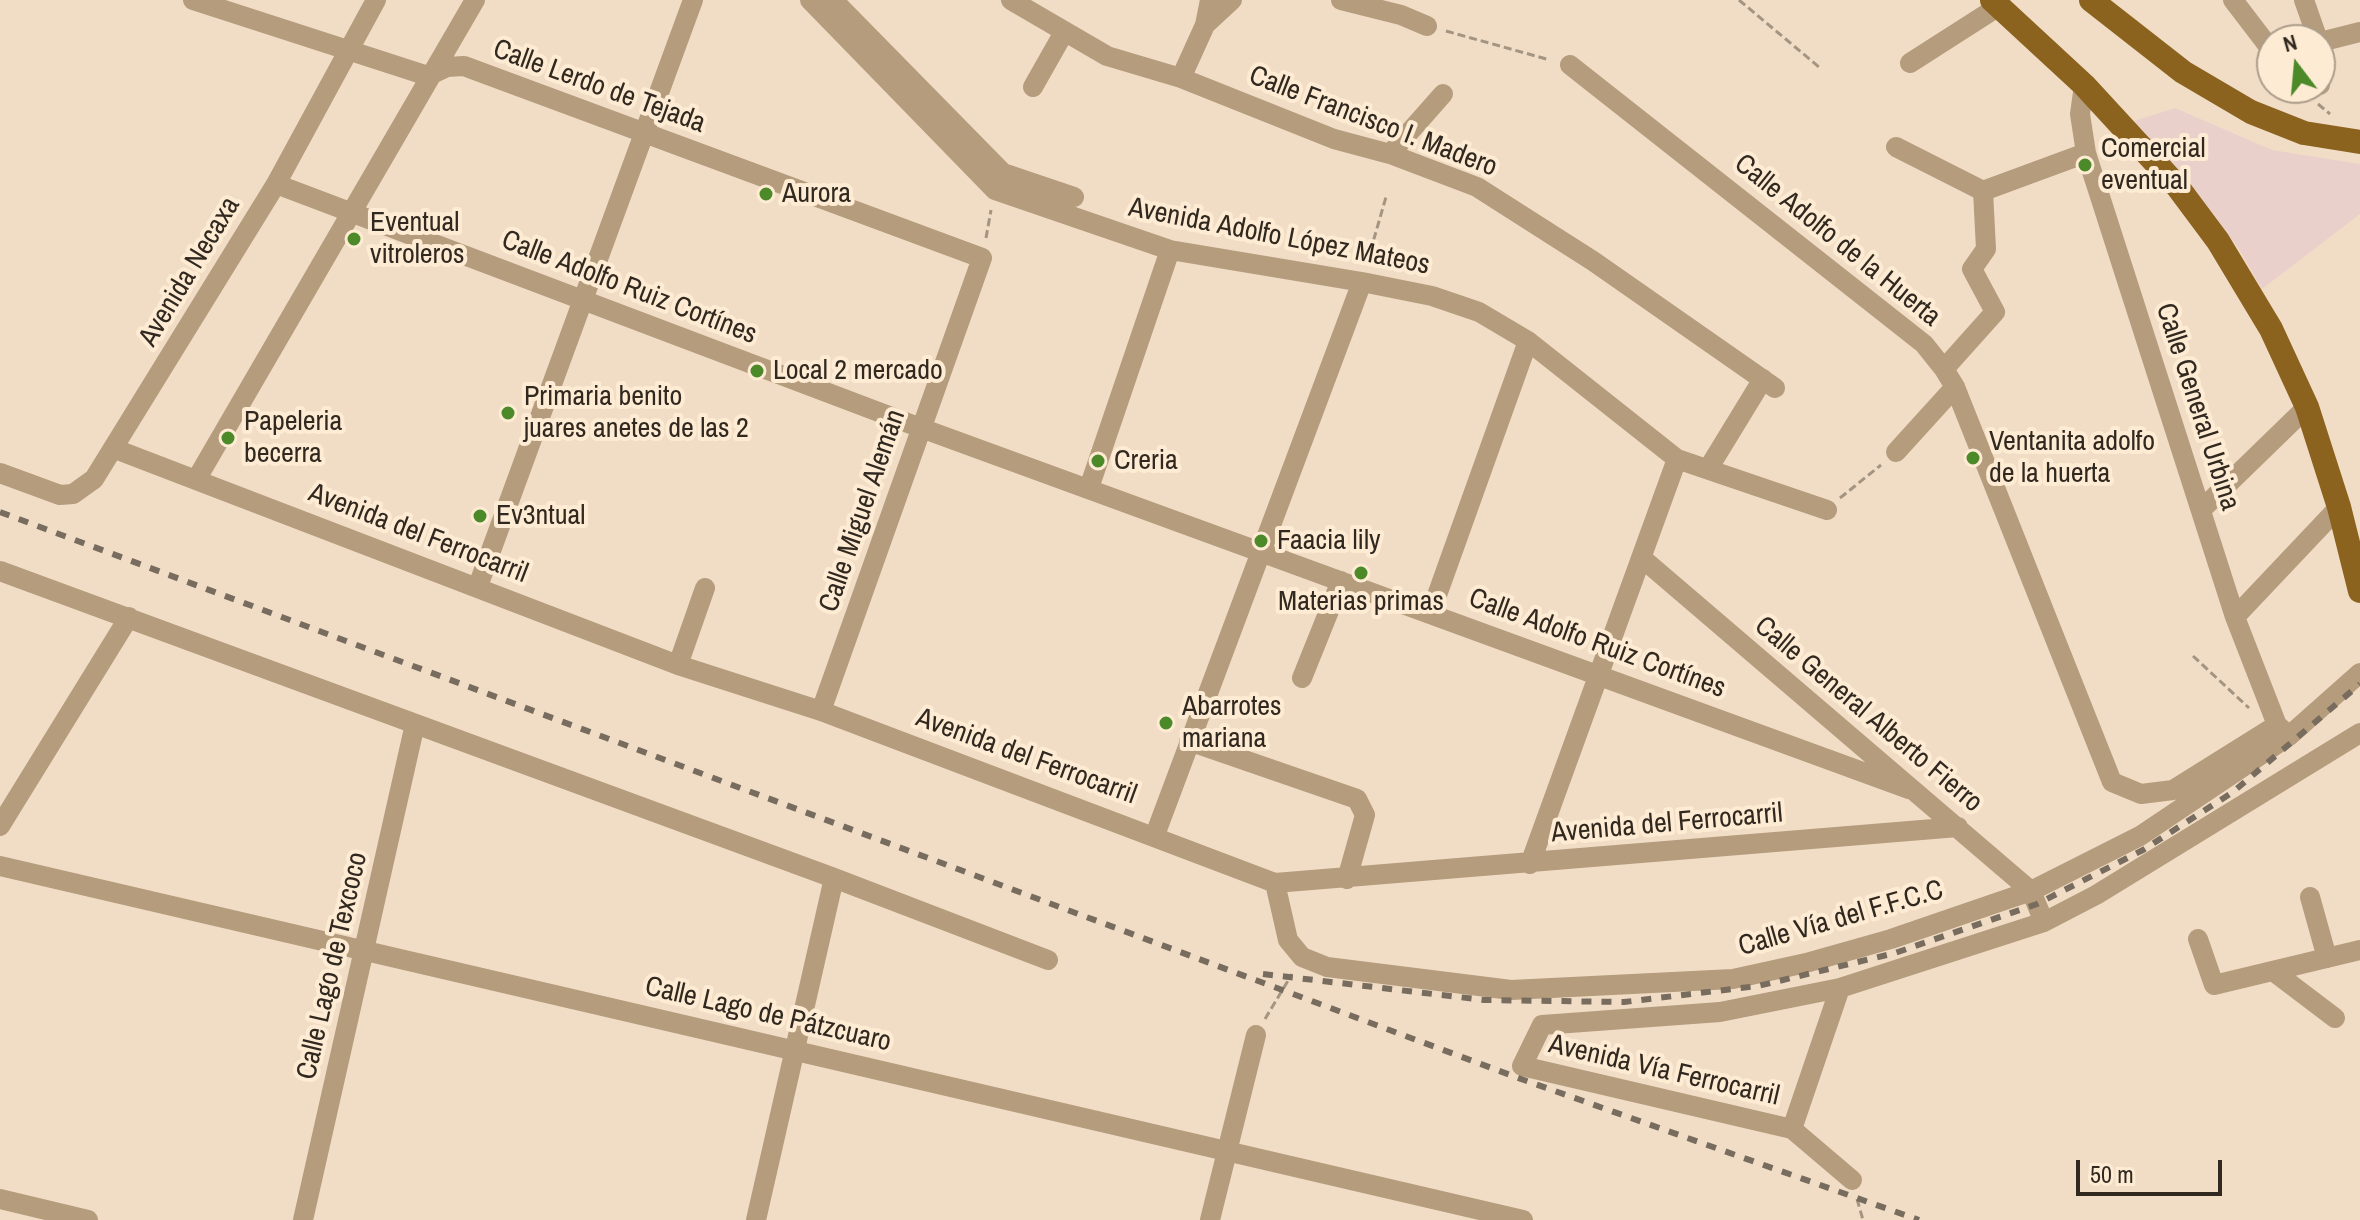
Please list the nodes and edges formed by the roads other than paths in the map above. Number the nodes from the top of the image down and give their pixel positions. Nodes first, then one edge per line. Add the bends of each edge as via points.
1 (193, 0) edge
2 (376, 0) edge
3 (475, 0) edge
4 (693, 0) edge
5 (810, 0) edge
6 (833, 0) edge
7 (1011, 0) edge
8 (1210, 0) edge
9 (1232, 0) edge
10 (1341, 0) edge
11 (2091, 0) edge
12 (2233, 0) edge
13 (2304, 0) edge
14 (1996, 3) edge
15 (2313, 24) edge
16 (1205, 25) junction
17 (1427, 26) road end
18 (2256, 30) edge
19 (2360, 32) edge
20 (1063, 34) junction
21 (2336, 37) edge
22 (346, 51) junction
23 (1910, 63) dead end
24 (1570, 65) road end
25 (428, 76) junction
26 (1181, 78) junction
27 (2084, 85) junction
28 (1033, 87) dead end
29 (1443, 94) dead end
30 (642, 133) junction
31 (2360, 142) edge
32 (1896, 147) dead end
33 (2086, 153) junction
34 (1390, 154) junction
35 (276, 184) junction
36 (1983, 191) junction
37 (1074, 197) dead end
38 (349, 215) junction
39 (1170, 250) junction
40 (982, 258) joint
41 (1362, 282) junction
42 (581, 298) junction
43 (1528, 341) junction
44 (1944, 369) junction
45 (1955, 387) junction
46 (2307, 407) junction
47 (921, 428) junction
48 (115, 449) junction
49 (1896, 452) road end
50 (1677, 459) junction
51 (1708, 469) junction
52 (0, 473) edge
53 (196, 480) junction
54 (1089, 488) junction
55 (2339, 507) junction
56 (1827, 510) road end
57 (2201, 510) junction
58 (1259, 552) junction
59 (1643, 559) junction
60 (3, 579) edge
61 (1341, 581) junction
62 (478, 586) junction
63 (705, 588) dead end
64 (2360, 591) edge
65 (1431, 612) junction
66 (129, 617) junction
67 (2235, 617) junction
68 (678, 665) junction
69 (2360, 673) edge
70 (1597, 674) junction
71 (1302, 678) dead end
72 (821, 711) junction
73 (415, 724) junction
74 (2279, 730) junction
75 (2360, 733) edge
76 (1189, 741) junction
77 (1909, 789) junction
78 (0, 826) edge
79 (1958, 827) junction
80 (1155, 835) junction
81 (1530, 864) junction
82 (0, 866) edge
83 (834, 878) junction
84 (1347, 879) junction
85 (1275, 883) junction
86 (2031, 891) junction
87 (2310, 897) dead end
88 (2044, 922) junction
89 (2198, 939) dead end
90 (366, 949) junction
91 (2360, 950) edge
92 (2327, 958) junction
93 (1048, 960) dead end
94 (2273, 971) junction
95 (1840, 988) junction
96 (2335, 1018) dead end
97 (1256, 1035) road end
98 (795, 1051) junction
99 (1792, 1129) junction
100 (1226, 1148) junction
101 (1852, 1180) dead end
102 (0, 1199) edge
103 (88, 1220) edge
104 (303, 1220) edge
105 (756, 1220) edge
106 (1210, 1220) edge
107 (1523, 1220) edge

1 - 22 street
2 - 22 street, Avenida Necaxa
3 - 25 street
4 - 30 street
5 - 39 street, Avenida Adolfo López Mateos via 995,190
6 - 37 street via 1003,173
7 - 20 street, Calle Francisco I. Madero
8 - 16 street
9 - 16 street
10 - 17 street
11 - 31 main road via 2183,72 2251,112 2304,133
12 - 18 street
13 - 15 street
14 - 23 street
14 - 27 main road
16 - 26 street
19 - 21 street
20 - 26 street, Calle Francisco I. Madero via 1107,56
20 - 28 street
22 - 25 street
22 - 35 street, Avenida Necaxa
24 - 44 street, Calle Adolfo de la Huerta via 1924,344
25 - 30 street, Calle Lerdo de Tejada via 464,66
25 - 38 street
26 - 34 street, Calle Francisco I. Madero via 1334,139
27 - 33 street, Calle General Urbina via 2080,114
27 - 46 main road via 2177,186 2218,241 2271,329
29 - 34 street
30 - 40 street, Calle Lerdo de Tejada
30 - 42 street
32 - 36 street
33 - 36 street
33 - 57 street, Calle General Urbina
34 - 51 street, Calle Francisco I. Madero via 1477,187 1769,383
35 - 38 street, Calle Adolfo Ruiz Cortínes
35 - 48 street, Avenida Necaxa
36 - 44 street via 1986,249 1972,269 1995,312
38 - 42 street, Calle Adolfo Ruiz Cortínes
38 - 53 street
39 - 41 street, Avenida Adolfo López Mateos
39 - 54 street
40 - 47 street, Calle Miguel Alemán
41 - 43 street, Avenida Adolfo López Mateos via 1479,312
41 - 58 street
42 - 47 street, Calle Adolfo Ruiz Cortínes
42 - 62 street
43 - 50 street, Avenida Adolfo López Mateos
43 - 65 street
44 - 45 street, Calle Adolfo de la Huerta
45 - 49 street
45 - 74 street, Calle Adolfo de la Huerta via 2112,782 2141,794 2173,790
46 - 55 main road
46 - 57 street
47 - 54 street, Calle Adolfo Ruiz Cortínes
47 - 72 street, Calle Miguel Alemán
48 - 52 street, Avenida Necaxa via 94,479 73,494 48,492
48 - 53 street, Avenida del Ferrocarril
50 - 51 street
50 - 59 street
51 - 56 street
53 - 62 street, Avenida del Ferrocarril
54 - 58 street, Calle Adolfo Ruiz Cortínes
55 - 64 main road
55 - 67 street
57 - 67 street, Calle General Urbina
58 - 61 street, Calle Adolfo Ruiz Cortínes
58 - 76 street
59 - 70 street
59 - 77 street, Calle General Alberto Fierro
60 - 66 street
61 - 65 street, Calle Adolfo Ruiz Cortínes
61 - 71 street
62 - 68 street, Avenida del Ferrocarril
63 - 68 street
65 - 70 street, Calle Adolfo Ruiz Cortínes
66 - 73 street
66 - 78 street
67 - 74 street, Calle General Urbina
68 - 72 street, Avenida del Ferrocarril
69 - 74 street, Calle Vía del F.F.C.C
70 - 77 street, Calle Adolfo Ruiz Cortínes
70 - 81 street
72 - 80 street, Avenida del Ferrocarril
73 - 83 street
73 - 90 street, Calle Lago de Texcoco
74 - 86 street, Calle Vía del F.F.C.C via 2140,836
75 - 88 street
76 - 80 street
76 - 84 street via 1357,799 1365,815
77 - 79 street, Calle General Alberto Fierro
79 - 81 street, Avenida del Ferrocarril
79 - 86 street, Calle General Alberto Fierro
80 - 85 street, Avenida del Ferrocarril
81 - 84 street, Avenida del Ferrocarril
82 - 90 street, Calle Lago de Pátzcuaro
83 - 93 street
83 - 98 street
84 - 85 street, Avenida del Ferrocarril
85 - 86 street, Calle Vía del F.F.C.C via 1288,940 1302,957 1327,967 1511,990 1733,979 1806,963
86 - 88 street, Calle General Alberto Fierro
87 - 92 street
88 - 95 street
89 - 94 street via 2214,985
90 - 98 street, Calle Lago de Pátzcuaro
90 - 104 street, Calle Lago de Texcoco
91 - 92 street
92 - 94 street
94 - 96 street
95 - 99 street
95 - 99 street, Avenida Vía Ferrocarril via 1720,1012 1542,1025 1522,1066
97 - 100 street
98 - 100 street, Calle Lago de Pátzcuaro
98 - 105 street
99 - 101 street
100 - 106 street
100 - 107 street, Calle Lago de Pátzcuaro
102 - 103 street

